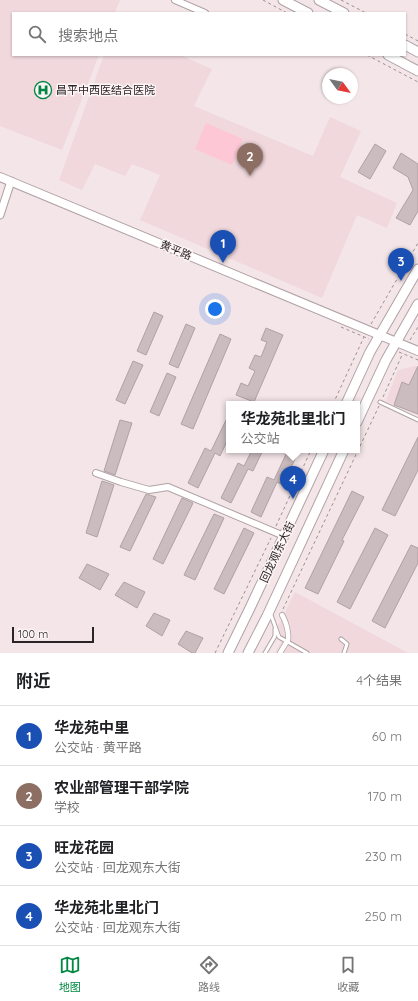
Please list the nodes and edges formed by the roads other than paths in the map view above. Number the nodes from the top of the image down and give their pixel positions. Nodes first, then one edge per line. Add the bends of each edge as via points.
1 (175, 0) edge
2 (284, 0) edge
3 (319, 0) edge
4 (203, 12) edge
5 (306, 12) edge
6 (342, 12) edge
7 (406, 46) edge
8 (418, 52) edge
9 (390, 56) edge
10 (418, 71) edge
11 (0, 176) edge
12 (11, 181) junction
13 (0, 215) edge
14 (418, 269) edge
15 (418, 304) edge
16 (379, 335) junction
17 (396, 342) junction
18 (417, 357) edge
19 (347, 401) edge
20 (380, 402) road end
21 (360, 416) edge
22 (418, 420) edge
23 (323, 453) edge
24 (343, 453) edge
25 (96, 473) dead end
26 (284, 536) junction
27 (274, 601) junction
28 (250, 608) junction
29 (281, 615) road end
30 (275, 627) junction
31 (341, 639) dead end
32 (228, 653) edge
33 (235, 653) edge
34 (248, 653) edge
35 (266, 653) edge
36 (280, 653) edge
37 (307, 653) edge
38 (344, 653) edge

1 - 4 street
2 - 5 main road
3 - 6 main road
7 - 8 main road
9 - 10 main road
11 - 12 main road, 黄平路
12 - 13 street
12 - 16 main road, 黄平路
14 - 16 main road
15 - 17 main road
16 - 17 main road, 黄平路
16 - 19 main road
17 - 18 main road, 黄平路
17 - 21 main road
20 - 22 lane
23 - 26 main road, 回龙观东大街
24 - 27 main road, 回龙观东大街
25 - 26 street via 149,490 168,487
26 - 28 main road, 回龙观东大街
27 - 30 lane via 270,613
27 - 34 main road, 回龙观东大街
28 - 32 main road, 回龙观东大街
28 - 33 main road
29 - 36 street via 288,634
30 - 35 lane via 275,636
30 - 37 lane via 281,638
31 - 38 lane via 347,644

